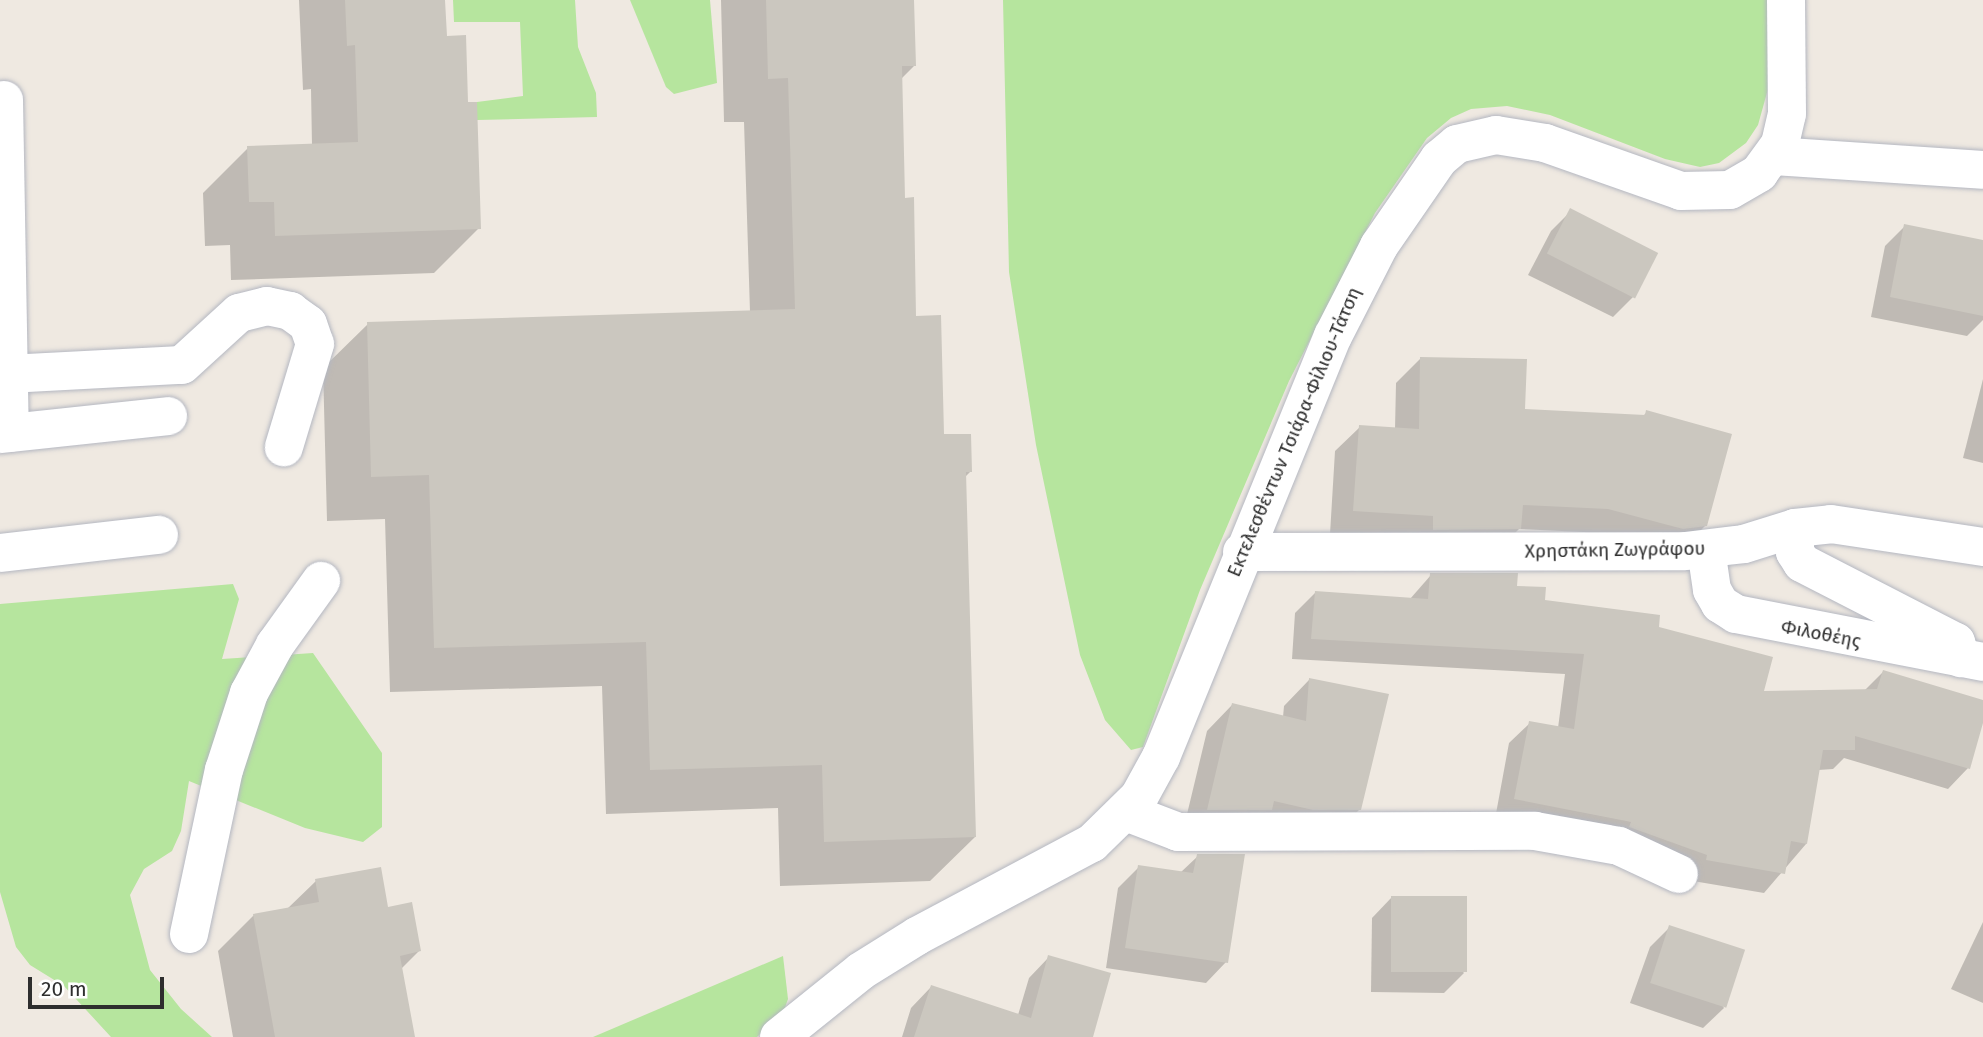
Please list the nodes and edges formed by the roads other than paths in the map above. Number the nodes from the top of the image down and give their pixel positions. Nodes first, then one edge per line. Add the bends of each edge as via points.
1 (1786, 0) edge
2 (4, 100) dead end
3 (1774, 156) junction
4 (1983, 170) edge
5 (8, 374) junction
6 (168, 416) dead end
7 (5, 433) edge
8 (284, 447) dead end
9 (1795, 527) junction
10 (159, 535) dead end
11 (1983, 547) edge
12 (1706, 549) junction
13 (1242, 552) junction
14 (0, 553) edge
15 (321, 581) dead end
16 (1972, 660) edge
17 (1126, 812) junction
18 (1679, 874) dead end
19 (190, 934) dead end
20 (779, 1037) edge

1 - 3 street via 1787,114
2 - 5 street
3 - 4 street
3 - 13 street, Εκτελεσθέντων Τσιάρα-Φίλιου-Τάτση via 1759,173 1730,190 1698,194 1522,138 1496,135 1457,144 1419,183 1357,285
5 - 7 street
5 - 8 street via 182,365 239,313 267,306 290,312 308,324 315,344
6 - 7 street
9 - 11 street, Χρηστάκη Ζωγράφου via 1846,524
9 - 12 street, Χρηστάκη Ζωγράφου via 1744,544
9 - 16 street via 1795,552 1808,568 1956,642
10 - 14 street
12 - 13 street, Χρηστάκη Ζωγράφου
12 - 16 street, Φιλοθέης via 1712,590 1720,604 1736,614
13 - 17 street, Εκτελεσθέντων Τσιάρα-Φίλιου-Τάτση via 1161,757
15 - 19 street via 275,645 249,693 224,770
17 - 18 street via 1178,832 1535,831 1619,846
17 - 20 street, Εκτελεσθέντων Τσιάρα-Φίλιου-Τάτση via 1092,844 1054,867 967,909 861,971

